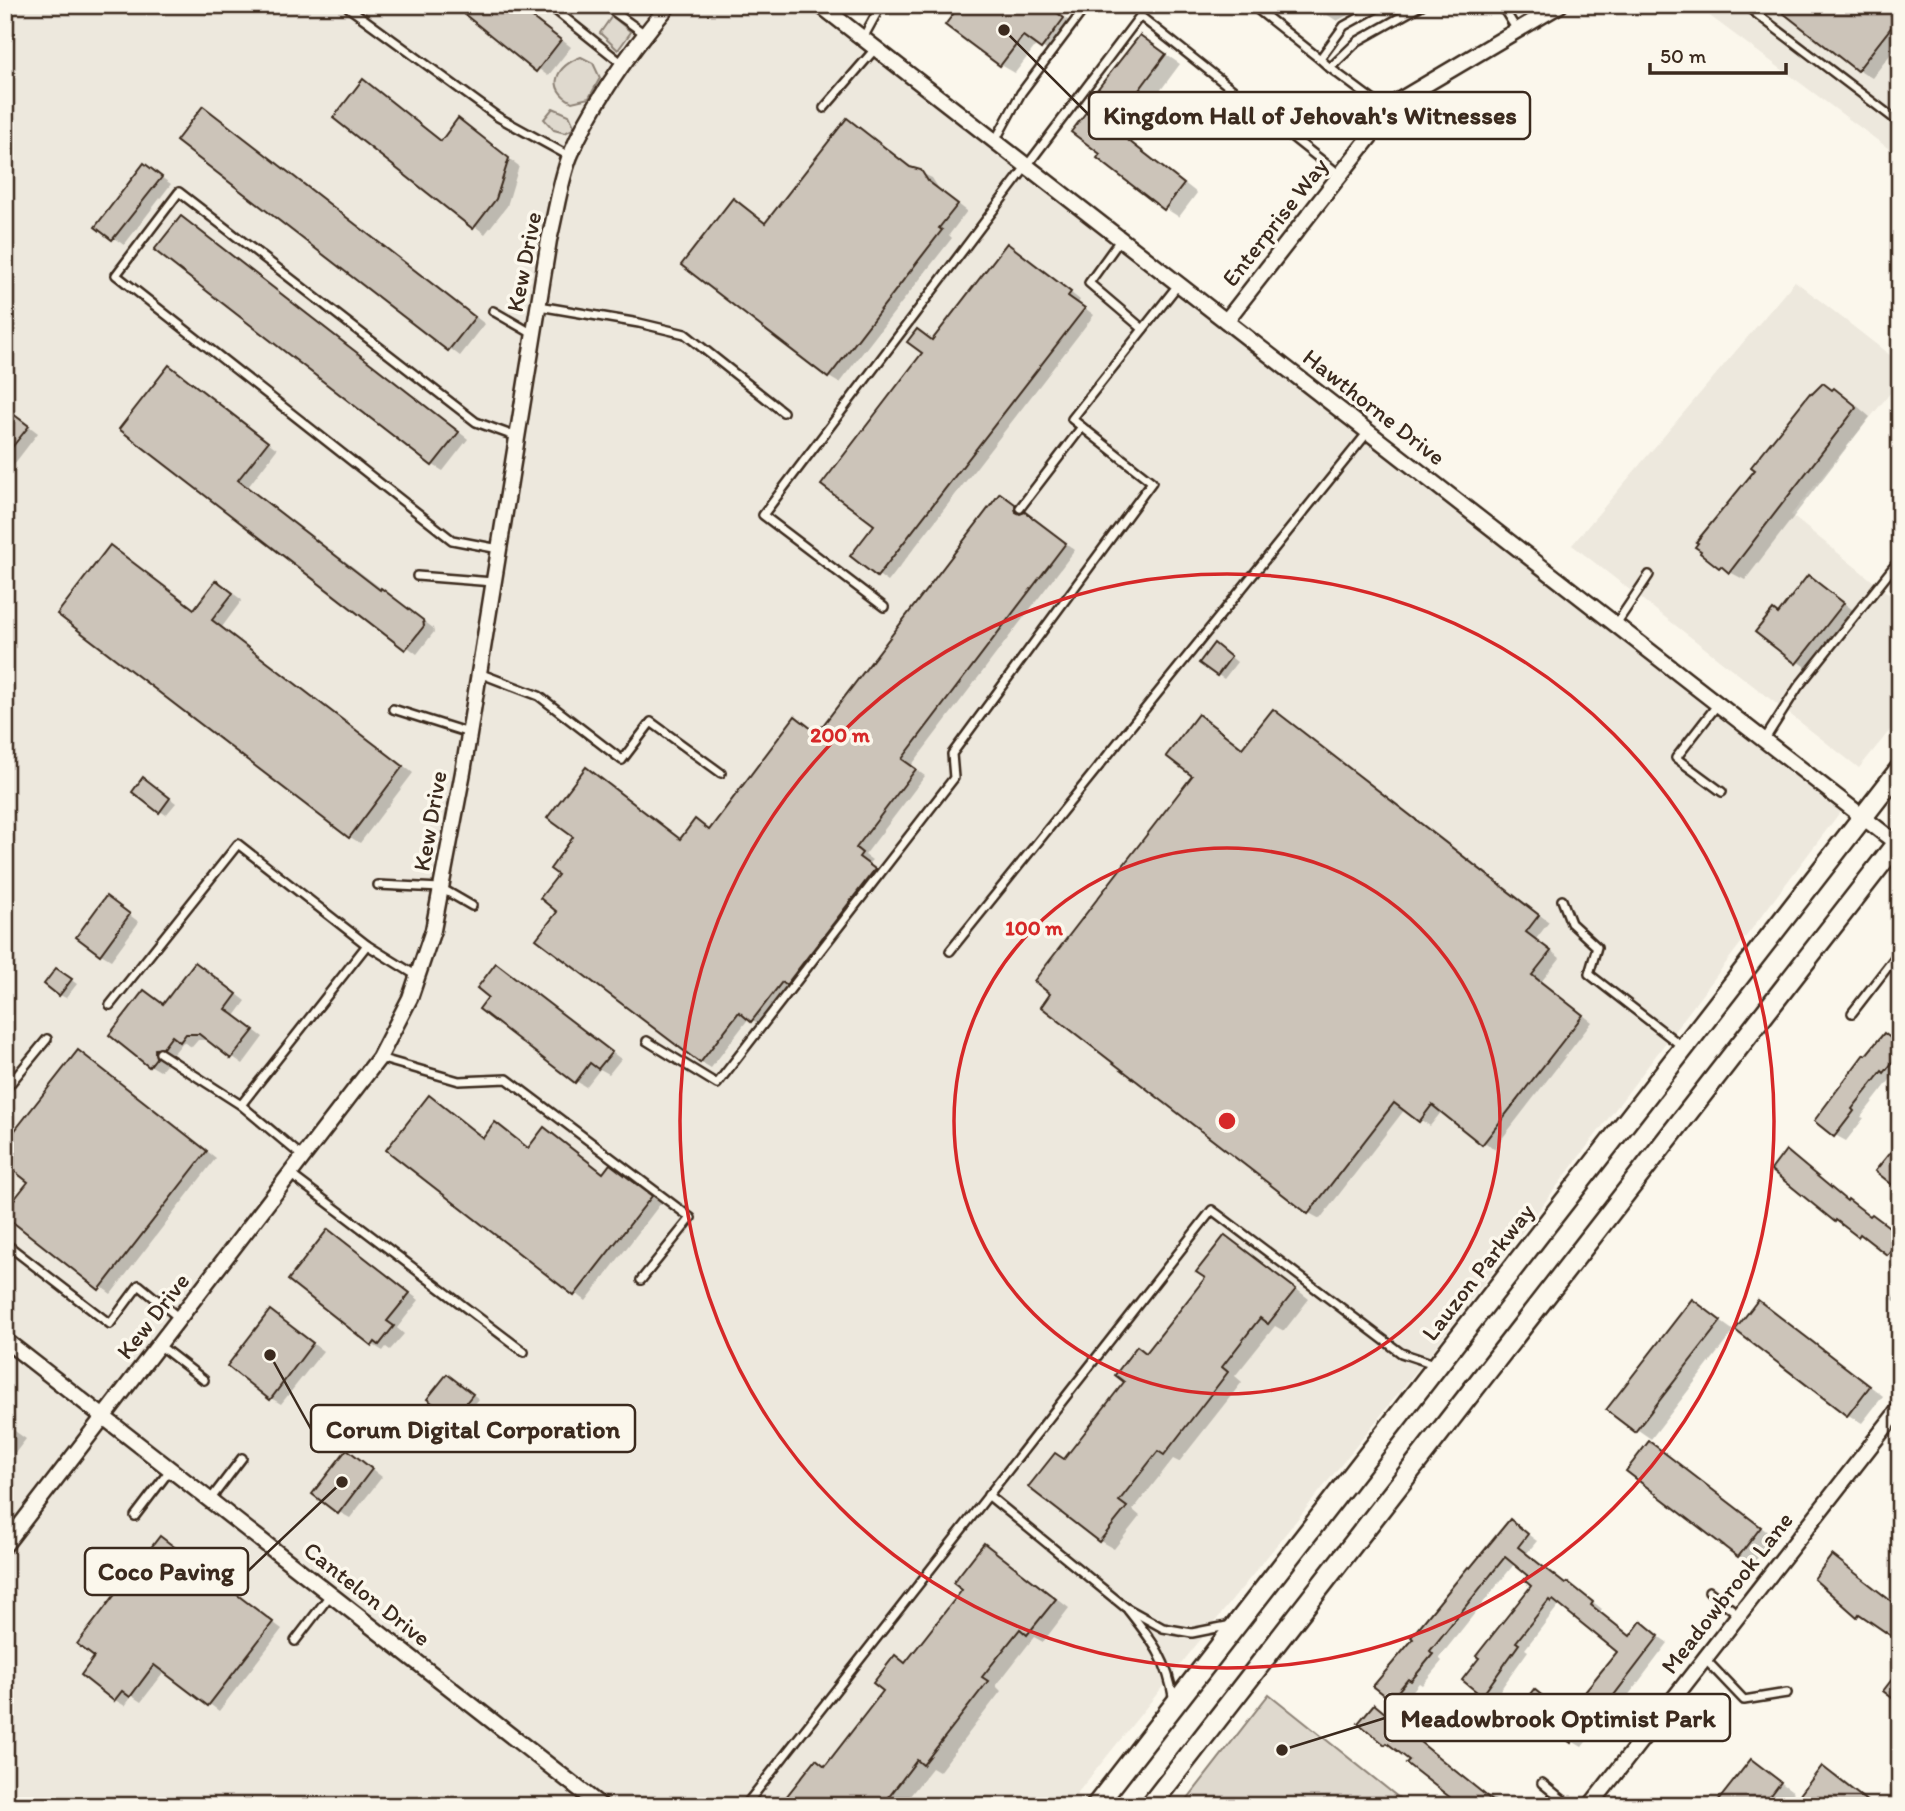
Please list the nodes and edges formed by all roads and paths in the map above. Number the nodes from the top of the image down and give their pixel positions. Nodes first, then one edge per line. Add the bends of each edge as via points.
1 (549, 5) edge
2 (668, 5) edge
3 (820, 5) edge
4 (881, 5) edge
5 (1087, 5) edge
6 (1252, 5) edge
7 (1382, 5) edge
8 (1422, 5) edge
9 (1499, 5) edge
10 (1560, 5) edge
11 (1745, 5) edge
12 (349, 8) dead end
13 (613, 11) dead end
14 (1517, 30) junction
15 (645, 34) junction
16 (863, 39) junction
17 (875, 49) junction
18 (1320, 59) junction
19 (624, 65) junction
20 (1330, 68) junction
21 (824, 108) dead end
22 (1389, 112) junction
23 (1900, 123) edge
24 (995, 141) junction
25 (570, 156) junction
26 (1027, 166) junction
27 (1340, 176) junction
28 (1121, 239) junction
29 (1179, 284) junction
30 (538, 306) junction
31 (493, 311) dead end
32 (1226, 321) junction
33 (1143, 329) junction
34 (534, 334) junction
35 (783, 412) dead end
36 (1082, 427) junction
37 (1368, 431) junction
38 (517, 437) junction
39 (1020, 508) dead end
40 (499, 549) junction
41 (1900, 559) edge
42 (1649, 575) dead end
43 (417, 576) dead end
44 (493, 582) junction
45 (884, 607) dead end
46 (1616, 624) junction
47 (479, 673) junction
48 (1719, 703) junction
49 (393, 709) dead end
50 (469, 733) junction
51 (1765, 739) junction
52 (1900, 769) edge
53 (721, 774) dead end
54 (1722, 792) dead end
55 (1864, 816) junction
56 (1899, 843) edge
57 (378, 885) dead end
58 (441, 888) junction
59 (1562, 900) dead end
60 (472, 906) dead end
61 (367, 945) junction
62 (950, 951) dead end
63 (1900, 951) edge
64 (417, 976) junction
65 (110, 1004) dead end
66 (1852, 1013) dead end
67 (47, 1039) dead end
68 (648, 1041) dead end
69 (1684, 1048) junction
70 (160, 1053) dead end
71 (379, 1058) junction
72 (5, 1090) edge
73 (241, 1105) junction
74 (303, 1157) junction
75 (290, 1174) junction
76 (5, 1243) edge
77 (641, 1280) dead end
78 (180, 1318) junction
79 (5, 1340) edge
80 (159, 1346) junction
81 (524, 1352) dead end
82 (1437, 1365) junction
83 (204, 1380) dead end
84 (1900, 1408) edge
85 (104, 1417) junction
86 (242, 1458) dead end
87 (171, 1469) junction
88 (988, 1495) junction
89 (210, 1500) junction
90 (135, 1516) dead end
91 (5, 1545) edge
92 (1709, 1591) dead end
93 (331, 1594) junction
94 (1125, 1607) junction
95 (1739, 1615) junction
96 (1236, 1624) junction
97 (295, 1641) dead end
98 (1705, 1658) junction
99 (1787, 1693) dead end
100 (1175, 1704) junction
101 (1542, 1783) dead end
102 (601, 1806) edge
103 (745, 1806) edge
104 (1096, 1806) edge
105 (1150, 1806) edge
106 (1570, 1806) edge
107 (1590, 1806) edge

1 - 19 lane
2 - 15 street, Kew Drive
3 - 16 street, Hawthorne Drive
4 - 16 lane
5 - 24 lane via 1021,93
6 - 18 lane
7 - 18 lane via 1344,26
8 - 20 lane via 1358,41
9 - 14 lane
10 - 14 street, Enterprise Way
11 - 23 lane
12 - 25 lane via 498,117
13 - 15 lane
14 - 22 street, Enterprise Way via 1398,101
15 - 19 street, Kew Drive
16 - 17 street, Hawthorne Drive
17 - 21 lane
17 - 24 street, Hawthorne Drive
18 - 20 lane
19 - 25 street, Kew Drive
20 - 22 lane
22 - 27 street, Enterprise Way
24 - 26 street, Hawthorne Drive
25 - 30 street, Kew Drive
26 - 27 lane via 1140,16
26 - 28 street, Hawthorne Drive
26 - 45 lane via 763,515
27 - 32 street, Enterprise Way
28 - 29 street, Hawthorne Drive
28 - 33 lane via 1088,283
29 - 32 street, Hawthorne Drive
29 - 33 lane
30 - 34 street, Kew Drive
30 - 35 lane via 685,334
31 - 34 lane
32 - 37 street, Hawthorne Drive
33 - 36 lane via 1072,419
34 - 38 street, Kew Drive
36 - 39 lane
36 - 68 lane via 1152,482 952,754 954,778 717,1084
37 - 46 street, Hawthorne Drive
37 - 62 lane
38 - 40 street, Kew Drive
38 - 40 lane via 476,422 179,192 116,275 452,540
40 - 44 street, Kew Drive
41 - 51 lane via 1798,687
42 - 46 lane
43 - 44 lane
44 - 47 street, Kew Drive
46 - 48 street, Hawthorne Drive
47 - 50 street, Kew Drive
47 - 53 lane via 540,696 622,760 651,722
48 - 51 street, Hawthorne Drive
48 - 54 lane via 1676,758
49 - 50 lane
50 - 58 street, Kew Drive
51 - 55 street, Hawthorne Drive
52 - 55 main road, Lauzon Parkway
55 - 56 street, Hawthorne Drive
55 - 69 main road, Lauzon Parkway
56 - 105 main road
57 - 58 lane
58 - 60 lane
58 - 64 street, Kew Drive
59 - 69 lane via 1571,923 1597,947 1589,975
61 - 64 lane
61 - 65 lane via 238,844
61 - 73 lane
63 - 66 lane
64 - 71 street, Kew Drive
67 - 72 lane
69 - 82 main road, Lauzon Parkway
70 - 73 lane
71 - 74 street, Kew Drive
71 - 77 lane via 459,1081 508,1079 691,1218
73 - 74 lane
74 - 75 street, Kew Drive
75 - 78 street, Kew Drive
75 - 81 lane
76 - 78 lane via 110,1324 139,1285
78 - 80 street, Kew Drive
79 - 85 street, Cantelon Drive
80 - 83 lane
80 - 85 street, Kew Drive
82 - 88 lane via 1401,1353 1212,1210
82 - 96 main road, Lauzon Parkway
84 - 95 street, Meadowbrook Lane
85 - 87 street, Cantelon Drive
85 - 91 street, Kew Drive
86 - 89 lane
87 - 89 street, Cantelon Drive
87 - 90 lane
88 - 94 lane
88 - 103 lane
89 - 93 street, Cantelon Drive
92 - 95 lane
93 - 97 lane
93 - 102 street, Cantelon Drive
94 - 96 lane via 1163,1628 1192,1633
94 - 100 lane via 1155,1644 1169,1674
95 - 98 street, Meadowbrook Lane
96 - 100 main road, Lauzon Parkway
98 - 99 lane via 1744,1700
98 - 107 street, Meadowbrook Lane
100 - 104 main road, Lauzon Parkway
101 - 106 lane

